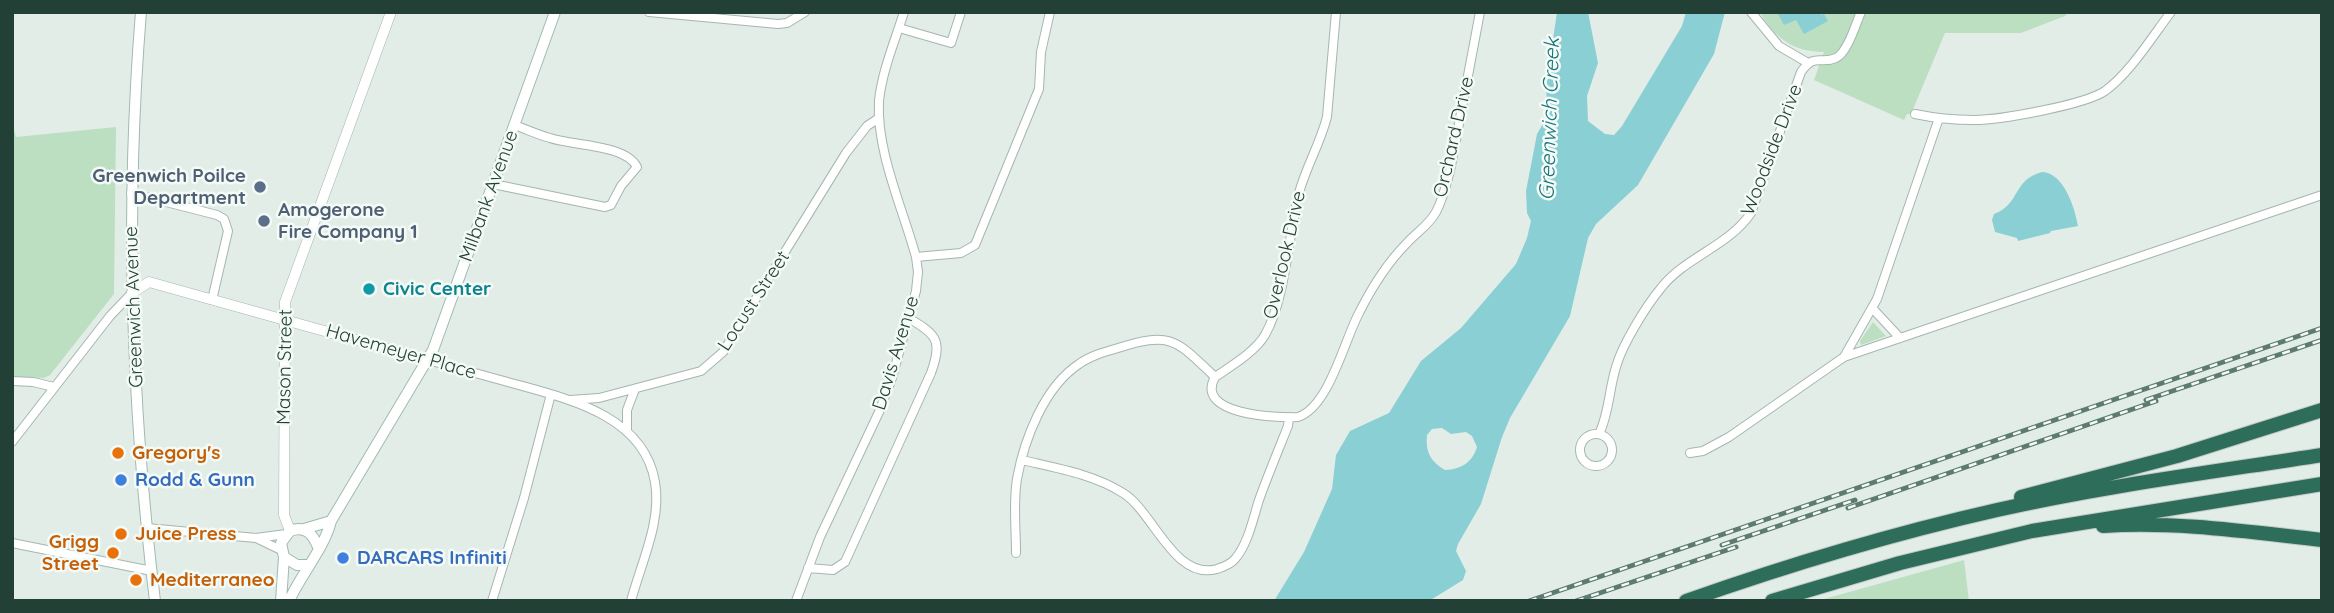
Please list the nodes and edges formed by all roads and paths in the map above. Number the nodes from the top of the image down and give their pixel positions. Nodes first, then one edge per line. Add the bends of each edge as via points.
1 (141, 12) edge
2 (391, 12) edge
3 (555, 12) edge
4 (649, 12) edge
5 (804, 12) edge
6 (904, 12) edge
7 (961, 12) edge
8 (1050, 12) edge
9 (1336, 12) edge
10 (1480, 12) edge
11 (1751, 12) edge
12 (1861, 12) edge
13 (2171, 12) edge
14 (899, 27) junction
15 (1808, 63) junction
16 (1914, 114) dead end
17 (879, 118) junction
18 (1940, 118) junction
19 (514, 125) junction
20 (493, 184) junction
21 (131, 193) junction
22 (2322, 195) edge
23 (916, 257) junction
24 (132, 293) junction
25 (212, 300) junction
26 (1873, 309) junction
27 (910, 319) junction
28 (284, 320) junction
29 (1900, 338) junction
30 (1844, 357) junction
31 (428, 360) junction
32 (1215, 377) junction
33 (12, 381) edge
34 (54, 387) junction
35 (635, 389) junction
36 (551, 394) junction
37 (570, 400) junction
38 (2322, 410) edge
39 (1289, 418) junction
40 (629, 432) junction
41 (1599, 434) junction
42 (12, 442) edge
43 (1690, 453) dead end
44 (2322, 455) edge
45 (1022, 460) junction
46 (2322, 484) edge
47 (1966, 517) junction
48 (331, 521) junction
49 (147, 528) junction
50 (304, 529) junction
51 (2032, 531) junction
52 (288, 532) junction
53 (256, 538) junction
54 (2322, 540) edge
55 (12, 542) edge
56 (318, 547) junction
57 (1016, 553) dead end
58 (282, 554) junction
59 (308, 565) junction
60 (808, 568) junction
61 (152, 571) junction
62 (155, 601) edge
63 (281, 601) edge
64 (289, 601) edge
65 (492, 601) edge
66 (631, 601) edge
67 (796, 601) edge
68 (1686, 601) edge
69 (1772, 601) edge

1 - 21 main road, Greenwich Avenue
2 - 28 street, Mason Street via 285,302
3 - 19 main road, Milbank Avenue
4 - 5 street via 778,24
6 - 14 street, Davis Avenue
7 - 14 street via 951,43
8 - 23 street via 1039,89 975,245 961,253
9 - 32 street, Overlook Drive via 1323,132 1299,194 1274,311 1264,338
10 - 39 street, Orchard Drive via 1443,197 1435,214 1381,273 1314,407 1307,414
11 - 15 street via 1779,46
12 - 15 street, Woodside Drive via 1843,52 1836,58
13 - 18 street via 2118,79 2097,95 1992,118
14 - 17 street, Davis Avenue via 881,89
15 - 41 street, Woodside Drive via 1783,118 1751,213 1661,288 1622,349
16 - 18 street
17 - 23 street, Davis Avenue
17 - 35 street, Locust Street via 846,153 723,352 701,370
18 - 26 street
19 - 20 main road, Milbank Avenue
19 - 20 street via 551,139 609,148 637,167 605,207
20 - 31 main road, Milbank Avenue
21 - 24 main road, Greenwich Avenue
21 - 25 street via 217,215 227,225
22 - 29 street
23 - 27 street, Davis Avenue
24 - 25 street, Havemeyer Place via 149,282
24 - 34 street
24 - 49 main road, Greenwich Avenue
25 - 28 street, Havemeyer Place
26 - 29 street
26 - 30 street
27 - 60 street, Davis Avenue via 892,378
27 - 60 street via 935,337 937,355 931,373 845,562 833,570
28 - 31 street, Havemeyer Place
28 - 52 street, Mason Street via 284,515
29 - 30 street
30 - 43 street via 1729,438
31 - 36 street, Havemeyer Place
31 - 48 main road, Milbank Avenue
32 - 39 street via 1211,390 1227,408
32 - 45 street via 1170,340 1147,340 1098,354 1065,374 1030,429
33 - 34 street
34 - 42 street
35 - 37 street, Locust Street
35 - 40 street via 627,410
36 - 37 street, Havemeyer Place
36 - 65 street
37 - 40 street, Havemeyer Place via 607,416
38 - 47 highway
39 - 45 street via 1244,545 1230,564 1211,570 1187,565 1123,492 1094,479
40 - 66 street, Havemeyer Place via 652,469 656,494 652,528
41 - 41 street, Woodside Drive via 1584,440 1580,448 1585,462 1594,466 1605,464 1613,451 1610,441
44 - 47 highway via 2099,490
45 - 57 street via 1016,480
46 - 51 highway
47 - 68 highway via 1802,561
48 - 50 main road
48 - 56 main road, Milbank Avenue
49 - 53 street
49 - 61 main road, Greenwich Avenue
50 - 52 main road
50 - 56 main road
51 - 54 highway via 2151,524
51 - 69 highway via 1900,562
52 - 53 street
52 - 58 main road, Mason Street via 281,542
53 - 58 street
55 - 61 street
56 - 59 main road
58 - 59 main road via 297,565
58 - 63 main road, Mason Street
59 - 64 main road
60 - 67 street, Davis Avenue
61 - 62 main road, Greenwich Avenue

